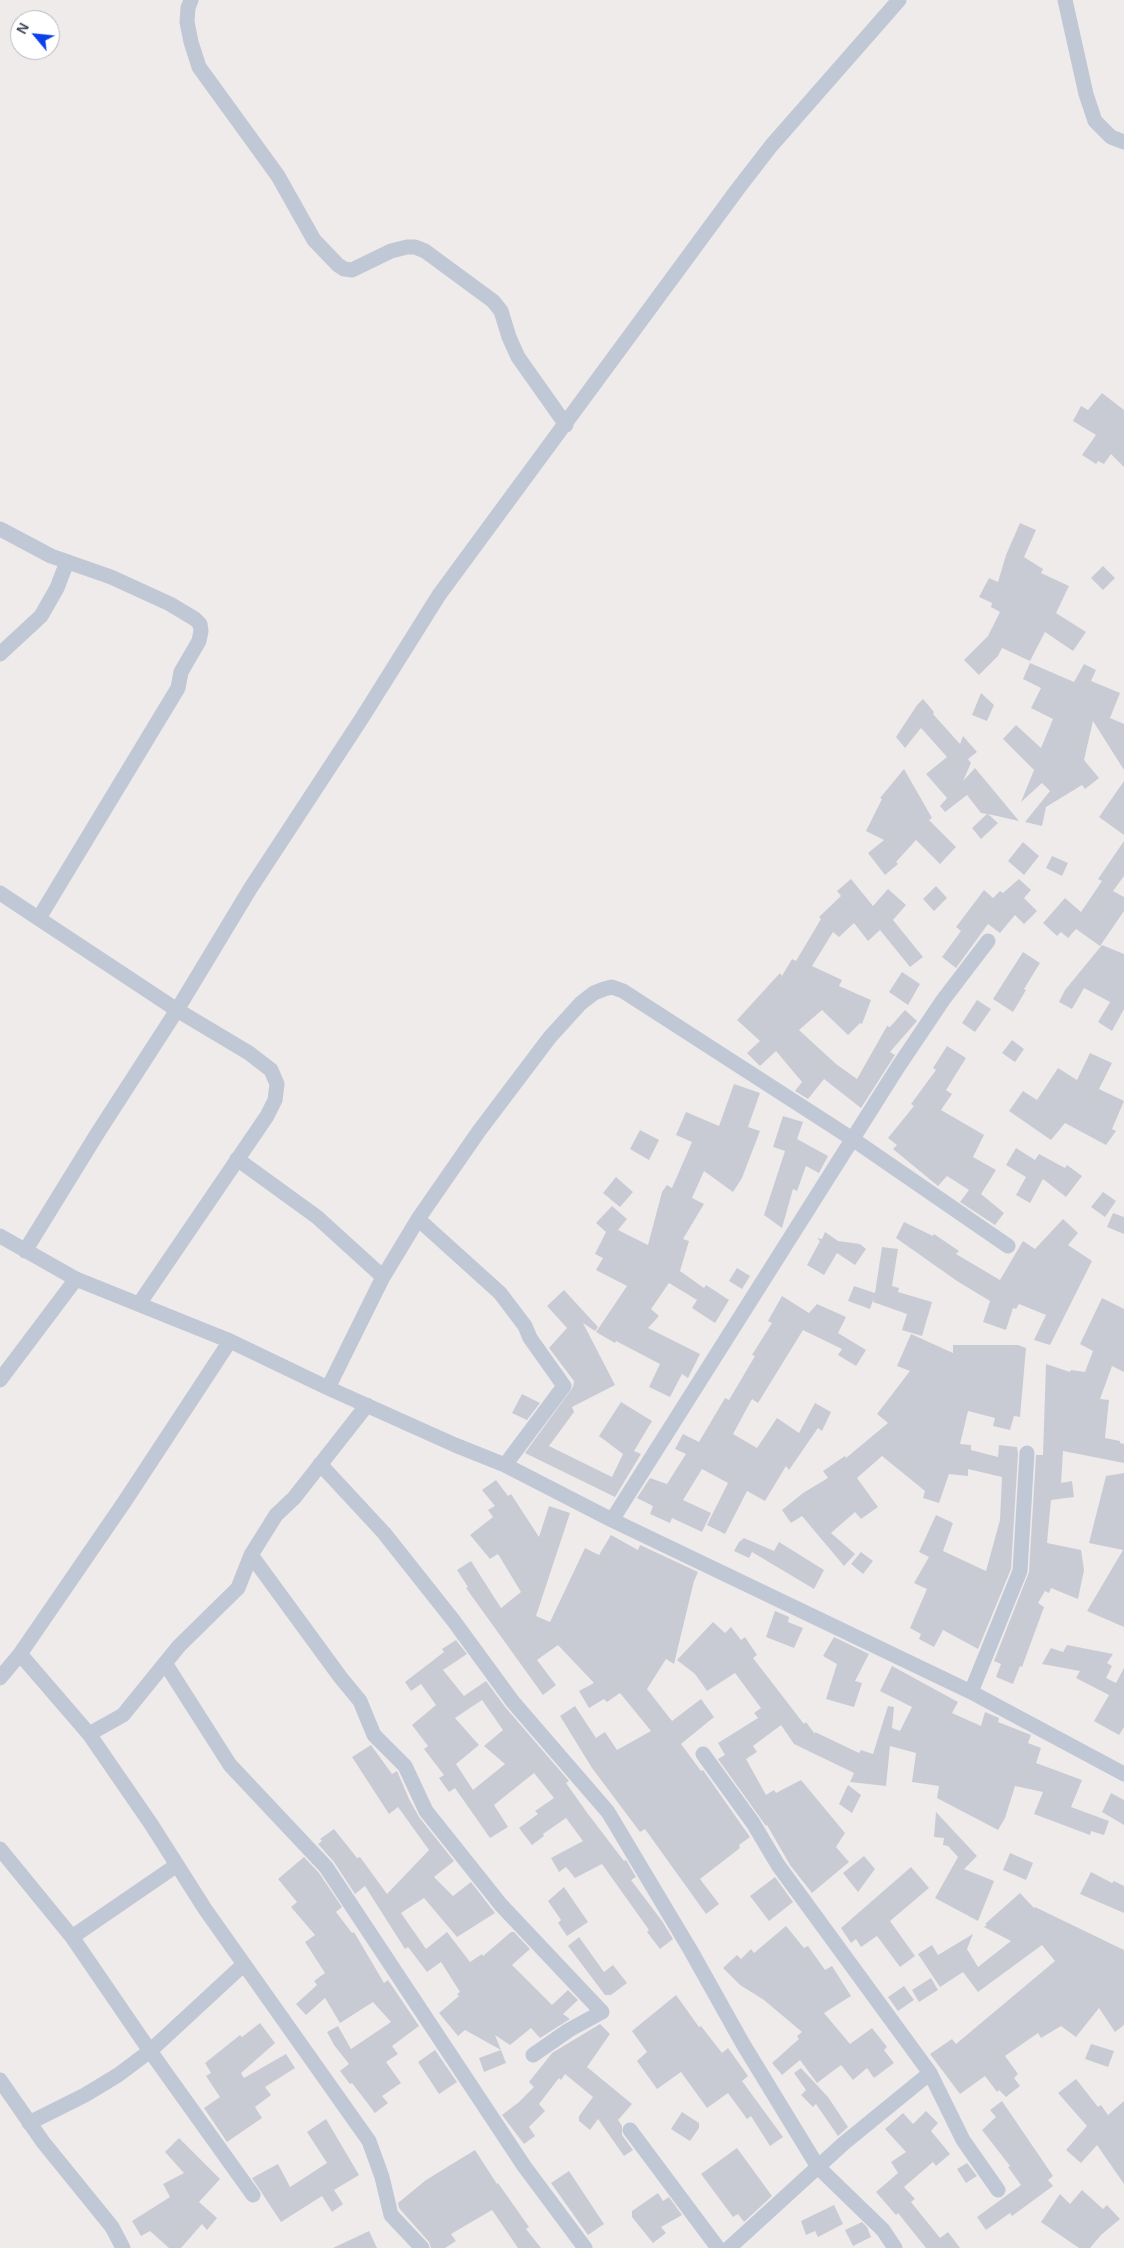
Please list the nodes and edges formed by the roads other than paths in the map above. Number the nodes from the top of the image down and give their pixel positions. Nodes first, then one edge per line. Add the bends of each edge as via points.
1 (191, 0) edge
2 (899, 0) edge
3 (1064, 0) edge
4 (1124, 142) edge
5 (566, 425) junction
6 (0, 529) edge
7 (67, 562) junction
8 (0, 654) edge
9 (0, 893) edge
10 (39, 918) junction
11 (988, 941) dead end
12 (176, 1010) junction
13 (854, 1140) junction
14 (237, 1159) junction
15 (418, 1219) junction
16 (0, 1236) edge
17 (1008, 1246) dead end
18 (25, 1251) junction
19 (383, 1277) junction
20 (76, 1279) junction
21 (139, 1304) junction
22 (230, 1341) junction
23 (0, 1380) edge
24 (328, 1388) junction
25 (367, 1405) junction
26 (1027, 1453) dead end
27 (320, 1464) junction
28 (505, 1464) junction
29 (612, 1520) junction
30 (252, 1555) junction
31 (20, 1654) junction
32 (165, 1663) junction
33 (0, 1678) edge
34 (971, 1692) junction
35 (89, 1734) junction
36 (703, 1754) dead end
37 (1124, 1774) edge
38 (0, 1849) edge
39 (177, 1865) junction
40 (72, 1937) junction
41 (243, 1965) junction
42 (150, 2051) junction
43 (533, 2055) dead end
44 (930, 2073) junction
45 (0, 2080) edge
46 (29, 2123) junction
47 (630, 2130) dead end
48 (818, 2167) junction
49 (998, 2190) dead end
50 (253, 2195) dead end
51 (123, 2248) edge
52 (422, 2248) edge
53 (585, 2248) edge
54 (718, 2248) edge
55 (729, 2248) edge
56 (895, 2248) edge

1 - 5 street via 187,22 200,67 278,176 314,240 338,265 352,270 391,250 416,247 471,284 493,301 501,312 518,357
2 - 5 street via 743,182
3 - 4 street via 1095,121 1111,137
5 - 12 street via 438,595
6 - 7 street
7 - 8 street via 41,616
7 - 10 street via 111,577 170,604 200,624 201,631 196,647 181,672 178,688
9 - 10 street
10 - 12 street
11 - 13 street via 943,1000
12 - 14 street via 249,1053 271,1070 277,1084 267,1116
12 - 18 street
13 - 15 street via 612,987 594,993 581,1003 550,1037
13 - 17 street
13 - 29 street
14 - 19 street via 317,1217
14 - 21 street
15 - 19 street
15 - 28 street via 500,1293 526,1326 530,1338 564,1386
16 - 18 street
18 - 20 street
19 - 24 street
20 - 21 street
20 - 23 street
21 - 22 street
22 - 24 street
22 - 31 street
24 - 25 street
25 - 27 street
25 - 28 street
26 - 34 street via 1020,1571
27 - 30 street via 294,1498 276,1515
27 - 48 street via 384,1533 513,1702 608,1812
28 - 29 street
29 - 34 street
30 - 32 street via 238,1588
30 - 43 street via 360,1701 374,1735 405,1766 426,1811 501,1905 602,2012
31 - 33 street
31 - 35 street
32 - 35 street via 124,1715
32 - 53 street via 230,1765 326,1866 524,2166
34 - 37 street
35 - 39 street
36 - 44 street via 754,1823 778,1866
38 - 40 street
39 - 40 street
39 - 41 street
40 - 42 street
41 - 42 street
41 - 52 street via 368,2141 382,2177 391,2215
42 - 46 street via 85,2095
42 - 50 street
44 - 48 street
44 - 49 street via 963,2140
45 - 46 street
46 - 51 street via 112,2227
47 - 54 street
48 - 55 street
48 - 56 street via 883,2230

